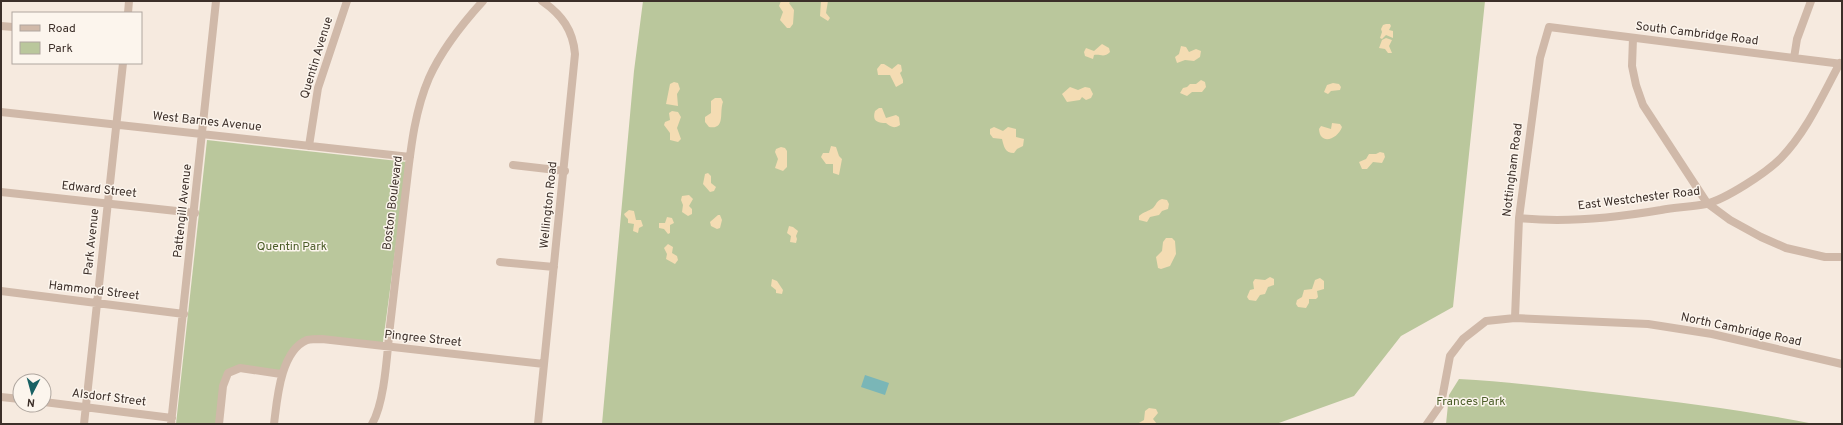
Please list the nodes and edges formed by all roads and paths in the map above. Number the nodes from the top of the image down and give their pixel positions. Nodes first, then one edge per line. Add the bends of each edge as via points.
1 (129, 1) edge
2 (216, 1) edge
3 (347, 1) edge
4 (483, 1) edge
5 (542, 1) edge
6 (1811, 1) edge
7 (128, 12) edge
8 (1, 26) edge
9 (12, 27) edge
10 (1549, 27) joint
11 (1633, 38) junction
12 (1794, 58) junction
13 (123, 64) edge
14 (1841, 64) edge
15 (1, 112) edge
16 (117, 124) junction
17 (203, 134) junction
18 (309, 146) junction
19 (410, 157) junction
20 (513, 165) dead end
21 (565, 171) junction
22 (1, 192) edge
23 (109, 203) junction
24 (1707, 204) junction
25 (195, 212) junction
26 (1519, 218) junction
27 (1842, 257) edge
28 (500, 262) dead end
29 (554, 267) junction
30 (1, 291) edge
31 (98, 303) junction
32 (184, 314) junction
33 (1515, 318) junction
34 (388, 347) junction
35 (544, 364) junction
36 (1842, 364) edge
37 (281, 374) junction
38 (1, 397) edge
39 (12, 398) edge
40 (52, 403) edge
41 (86, 408) junction
42 (378, 414) junction
43 (172, 421) edge
44 (84, 424) edge
45 (219, 424) edge
46 (274, 424) edge
47 (372, 424) edge
48 (378, 424) edge
49 (538, 424) edge
50 (1427, 424) edge

1 - 7 street
2 - 17 street, Pattengill Avenue
3 - 18 street, Quentin Avenue via 318,88
4 - 19 street, Boston Boulevard via 461,26 430,77 417,114
5 - 21 street, Wellington Road via 560,15 571,32 574,43 575,69
6 - 12 street via 1797,39
8 - 9 street
10 - 11 street, South Cambridge Road
10 - 26 street, Nottingham Road via 1540,58
11 - 12 street, South Cambridge Road
11 - 24 street via 1632,66 1643,105
12 - 14 street, South Cambridge Road
13 - 16 street, Park Avenue
14 - 24 street, East Westchester Road via 1810,119 1780,159 1735,192
15 - 16 street, West Barnes Avenue
16 - 17 street, West Barnes Avenue
16 - 23 street, Park Avenue
17 - 18 street, West Barnes Avenue
17 - 25 street, Pattengill Avenue
18 - 19 street, West Barnes Avenue
19 - 34 street, Boston Boulevard
20 - 21 street
21 - 29 street, Wellington Road
22 - 23 street, Edward Street
23 - 25 street, Edward Street
23 - 31 street, Park Avenue
24 - 26 street, East Westchester Road via 1634,215 1546,221
24 - 27 street via 1761,237 1786,248 1825,257
25 - 32 street, Pattengill Avenue
26 - 33 street, Nottingham Road
28 - 29 street
29 - 35 street, Wellington Road
30 - 31 street, Hammond Street
31 - 32 street, Hammond Street
31 - 41 street, Park Avenue
32 - 43 street, Pattengill Avenue
33 - 36 street, North Cambridge Road via 1648,324 1712,334
33 - 50 street, North Cambridge Road via 1486,321 1463,339 1450,356 1441,404
34 - 35 street, Pingree Street
34 - 37 street, Pingree Street via 322,339 307,340 301,344
34 - 42 street, Boston Boulevard
35 - 49 street, Wellington Road
37 - 45 street via 240,368 228,373 223,386
37 - 46 street
38 - 39 street
40 - 41 street, Alsdorf Street
41 - 43 street, Alsdorf Street
41 - 44 street, Park Avenue
42 - 47 street, Boston Boulevard
42 - 48 street

